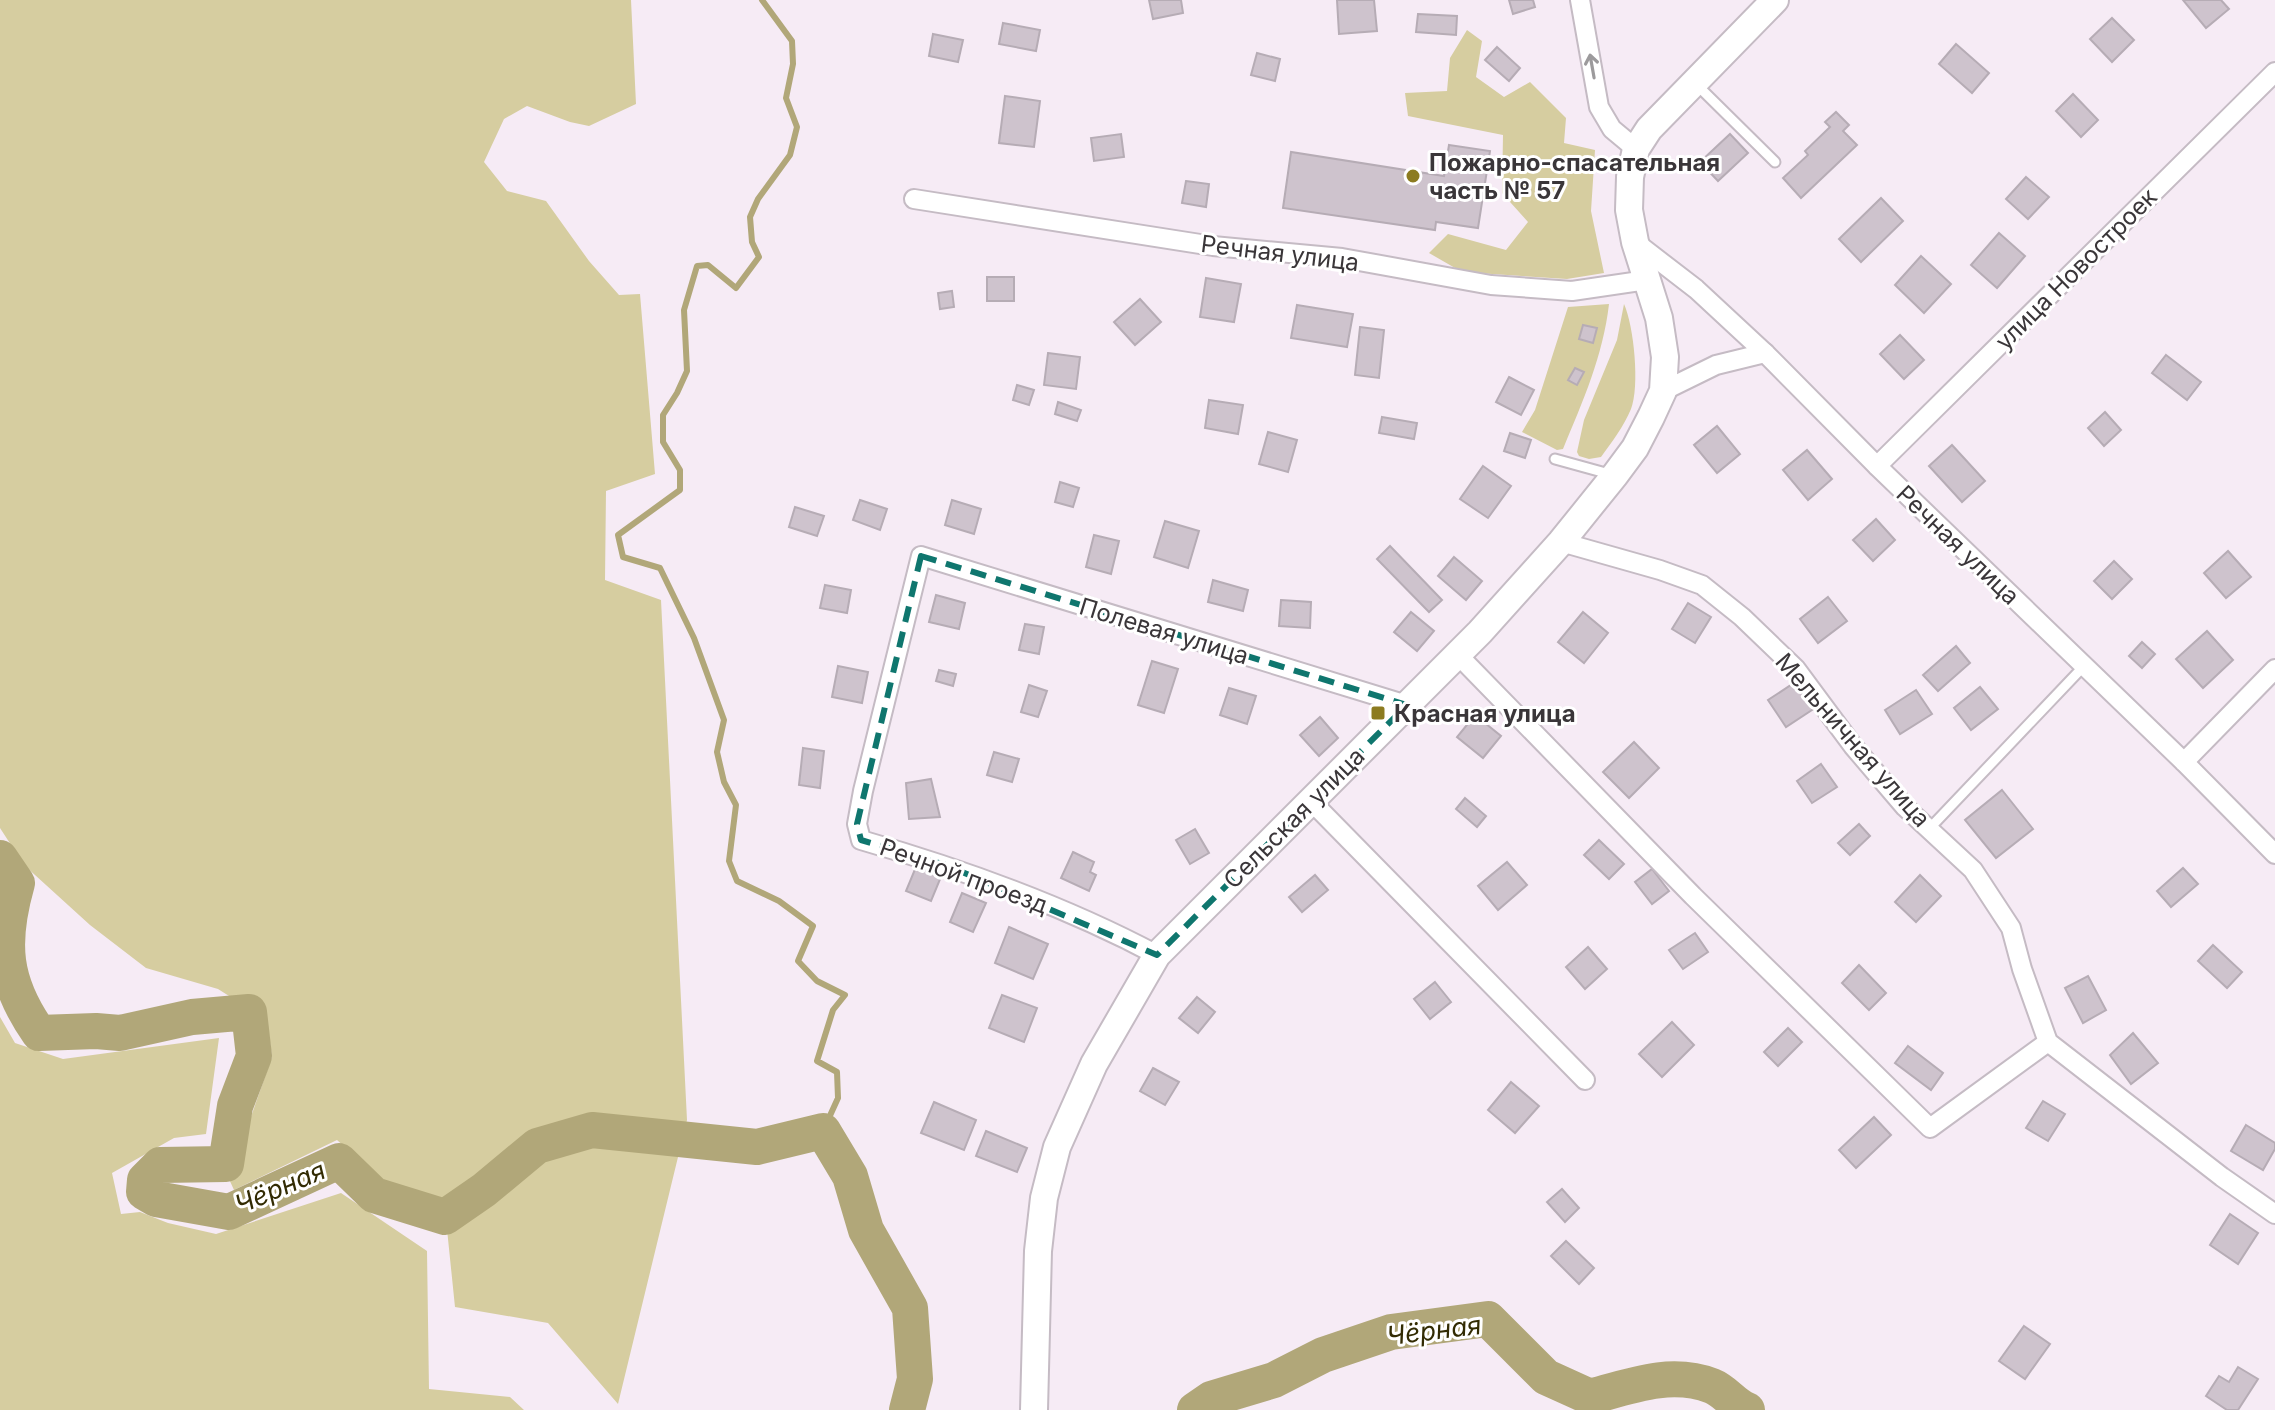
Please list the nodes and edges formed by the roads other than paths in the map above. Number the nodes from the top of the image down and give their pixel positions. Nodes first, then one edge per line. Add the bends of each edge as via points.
1 (1580, 0) edge
2 (1775, 0) edge
3 (2275, 72) edge
4 (1694, 82) junction
5 (1636, 149) junction
6 (1775, 162) dead end
7 (914, 199) dead end
8 (1635, 242) junction
9 (1647, 280) junction
10 (1765, 353) junction
11 (1663, 391) junction
12 (1555, 459) dead end
13 (1877, 466) junction
14 (1615, 475) junction
15 (1561, 542) junction
16 (921, 556) joint
17 (1458, 655) junction
18 (2084, 666) junction
19 (2275, 669) edge
20 (1407, 705) junction
21 (2184, 762) junction
22 (1311, 801) junction
23 (1929, 829) junction
24 (2275, 854) edge
25 (1157, 955) junction
26 (2048, 1042) junction
27 (1585, 1080) dead end
28 (2275, 1214) edge
29 (1034, 1410) edge

5 -> 1 street via 1612,129 1599,107
2 - 4 main road
3 - 13 street, улица Новостроек
4 - 5 main road
4 - 6 lane
5 - 8 main road via 1629,210
7 - 9 street, Речная улица via 1213,246 1342,258 1491,285 1572,291
8 - 9 main road
8 - 10 street, Речная улица
9 - 11 main road via 1665,357
10 - 11 street via 1716,365
10 - 13 street, Речная улица
11 - 14 main road, Сельская улица
12 - 14 lane
13 - 18 street, Речная улица
14 - 15 main road, Сельская улица
15 - 17 main road, Сельская улица
15 - 23 street, Мельничная улица via 1702,585 1796,669 1853,746
16 - 20 street, Полевая улица
16 - 25 street, Речной проезд via 863,791 857,824 861,840 946,865 1106,928
17 - 20 main road, Сельская улица
17 - 26 street via 1930,1128
18 - 21 street, Речная улица
18 - 23 lane
19 - 21 street
20 - 22 main road, Сельская улица
21 - 24 street, Речная улица
22 - 25 main road, Сельская улица
22 - 27 street
23 - 26 street, Мельничная улица via 1973,870 2011,928
25 - 29 main road, Сельская улица via 1094,1064 1057,1147 1038,1251
26 - 28 street

